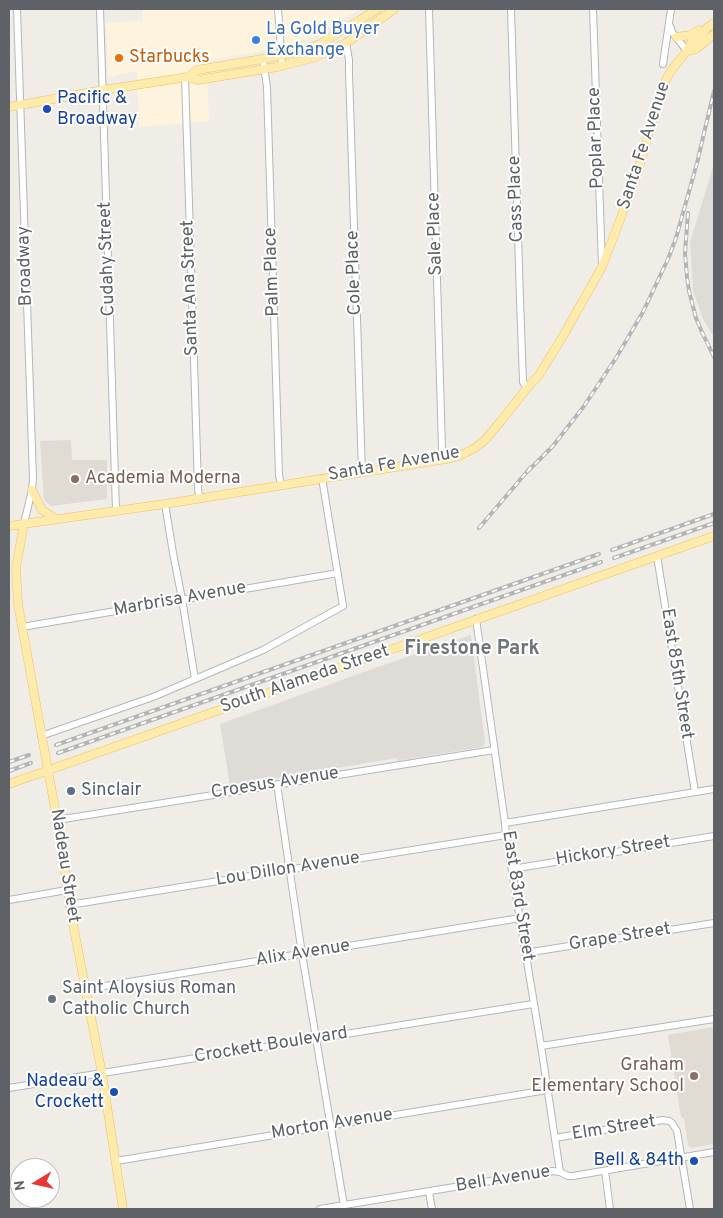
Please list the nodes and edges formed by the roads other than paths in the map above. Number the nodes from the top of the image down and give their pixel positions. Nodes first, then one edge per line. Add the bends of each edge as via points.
1 (18, 9) edge
2 (100, 9) edge
3 (278, 9) edge
4 (377, 9) edge
5 (394, 9) edge
6 (428, 9) edge
7 (511, 9) edge
8 (593, 9) edge
9 (671, 9) edge
10 (669, 23) junction
11 (711, 25) edge
12 (714, 34) edge
13 (676, 37) junction
14 (346, 43) junction
15 (688, 51) junction
16 (280, 56) junction
17 (263, 60) junction
18 (663, 64) dead end
19 (282, 66) junction
20 (265, 69) junction
21 (186, 77) junction
22 (102, 90) junction
23 (21, 105) junction
24 (9, 107) edge
25 (602, 267) junction
26 (527, 388) junction
27 (444, 459) junction
28 (362, 472) junction
29 (322, 478) junction
30 (280, 484) junction
31 (32, 490) junction
32 (199, 498) junction
33 (165, 504) junction
34 (116, 510) junction
35 (56, 519) junction
36 (24, 523) junction
37 (9, 526) edge
38 (714, 536) edge
39 (657, 556) junction
40 (338, 573) junction
41 (182, 599) junction
42 (476, 619) junction
43 (22, 627) junction
44 (195, 679) junction
45 (41, 736) junction
46 (494, 750) junction
47 (48, 771) junction
48 (9, 784) edge
49 (277, 784) junction
50 (714, 789) edge
51 (695, 792) junction
52 (57, 820) junction
53 (505, 823) junction
54 (506, 835) junction
55 (714, 836) edge
56 (512, 869) junction
57 (290, 870) junction
58 (67, 890) junction
59 (9, 900) edge
60 (70, 905) junction
61 (520, 918) junction
62 (714, 923) edge
63 (526, 953) junction
64 (302, 954) junction
65 (86, 989) junction
66 (533, 1004) junction
67 (714, 1019) edge
68 (316, 1039) junction
69 (541, 1046) junction
70 (102, 1074) junction
71 (9, 1088) edge
72 (547, 1090) junction
73 (331, 1125) junction
74 (555, 1138) junction
75 (714, 1152) edge
76 (682, 1158) junction
77 (116, 1161) junction
78 (605, 1171) junction
79 (560, 1172) junction
80 (430, 1192) junction
81 (344, 1206) junction
82 (123, 1209) edge
83 (320, 1209) edge
84 (432, 1209) edge
85 (610, 1209) edge
86 (690, 1209) edge

1 - 23 street, Broadway
2 - 22 street, Cudahy Street
3 - 16 street
4 - 16 main road via 320,44
5 - 14 main road
6 - 27 street, Sale Place
7 - 26 street, Cass Place via 520,318 523,382
8 - 25 street, Poplar Place
9 - 10 street
10 - 13 street
10 - 18 street
11 - 13 main road via 691,35
11 - 15 main road, Santa Fe Avenue via 691,42
12 - 15 main road, Santa Fe Avenue via 696,49
13 - 15 street
14 - 19 main road via 313,58
14 - 28 street, Cole Place
15 - 25 main road, Santa Fe Avenue via 673,68 663,88 636,178
16 - 17 main road
16 - 19 street
17 - 20 street, Palm Place
17 - 21 main road via 197,70
19 - 20 main road
20 - 21 main road via 198,80
20 - 30 street, Palm Place
21 - 22 main road
21 - 32 street, Santa Ana Street
22 - 23 main road
22 - 34 street, Cudahy Street
23 - 24 main road
23 - 31 street, Broadway
25 - 26 main road, Santa Fe Avenue via 563,336
26 - 27 main road, Santa Fe Avenue via 485,440 459,456
27 - 28 main road, Santa Fe Avenue
28 - 29 main road, Santa Fe Avenue
29 - 30 main road, Santa Fe Avenue
29 - 40 street
30 - 32 main road, Santa Fe Avenue
31 - 35 main road via 42,510
31 - 36 street, Broadway
32 - 33 main road, Santa Fe Avenue
33 - 34 main road, Santa Fe Avenue
33 - 41 street
34 - 35 main road, Santa Fe Avenue
35 - 36 main road, Santa Fe Avenue
36 - 37 main road, Santa Fe Avenue
36 - 43 main road, Nadeau Street via 16,568
38 - 39 main road, South Alameda Street
39 - 42 main road, South Alameda Street
39 - 51 street, East 85th Street
40 - 41 street, Marbrisa Avenue
40 - 44 street via 343,606 263,650
41 - 43 street, Marbrisa Avenue
41 - 44 street
42 - 46 street, East 83rd Street
42 - 47 main road, South Alameda Street
43 - 45 main road, Nadeau Street
44 - 45 street
45 - 47 main road, Nadeau Street
46 - 49 street, Croesus Avenue
46 - 53 street, East 83rd Street
47 - 48 main road, South Alameda Street
47 - 52 main road, Nadeau Street
49 - 52 street, Croesus Avenue
49 - 57 street
50 - 51 street
51 - 53 street
52 - 58 main road, Nadeau Street
53 - 54 street, East 83rd Street
54 - 56 street, East 83rd Street
54 - 57 street, Lou Dillon Avenue
55 - 56 street, Hickory Street
56 - 61 street, East 83rd Street
57 - 60 street, Lou Dillon Avenue
57 - 64 street
58 - 59 street
58 - 60 main road, Nadeau Street
60 - 65 main road, Nadeau Street
61 - 63 street, East 83rd Street
61 - 64 street, Alix Avenue
62 - 63 street, Grape Street
63 - 66 street, East 83rd Street
64 - 65 street, Alix Avenue
64 - 68 street
65 - 70 main road, Nadeau Street
66 - 68 street, Crockett Boulevard
66 - 69 street, East 83rd Street
67 - 69 street
68 - 70 street, Crockett Boulevard
68 - 73 street
69 - 72 street, East 83rd Street
70 - 71 street, Crockett Boulevard
70 - 77 main road, Nadeau Street
72 - 73 street, Morton Avenue
72 - 74 street, East 83rd Street
73 - 77 street, Morton Avenue
73 - 81 street
74 - 76 street, Elm Street via 663,1120 672,1123 677,1131
74 - 79 street, East 83rd Street
75 - 76 street, Bell Avenue
76 - 78 street, Bell Avenue
76 - 86 street
77 - 82 main road, Nadeau Street
78 - 79 street, Bell Avenue via 573,1176
78 - 85 street
79 - 80 street, Bell Avenue
80 - 81 street, Bell Avenue
80 - 84 street
81 - 83 street, Bell Avenue

